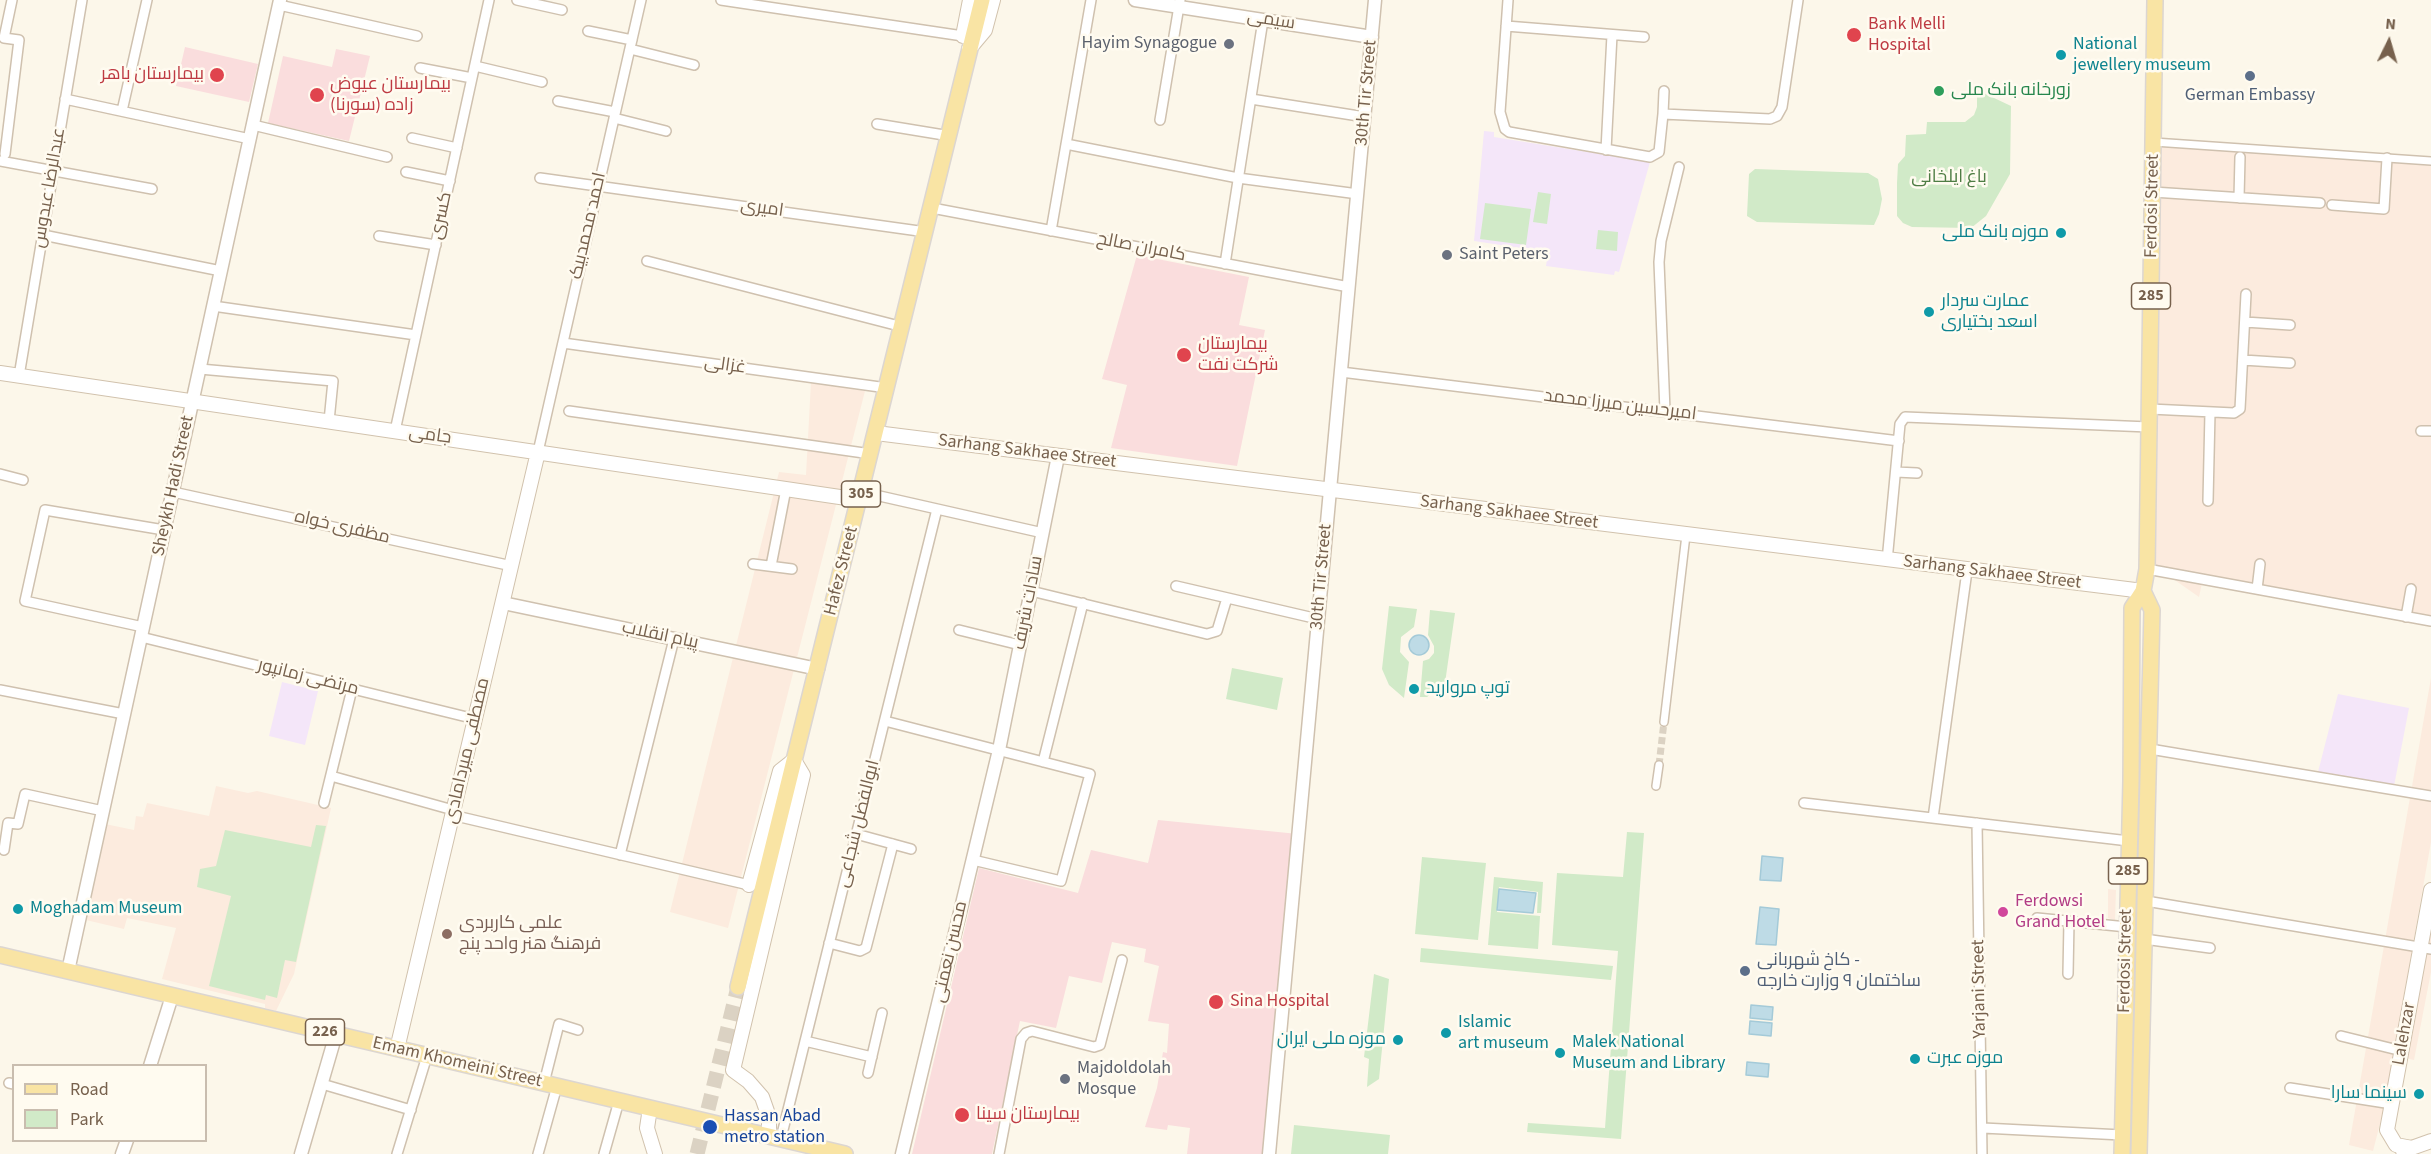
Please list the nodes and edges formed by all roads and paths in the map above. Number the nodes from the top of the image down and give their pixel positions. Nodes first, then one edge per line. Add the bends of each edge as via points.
1 (12, 0) edge
2 (82, 0) edge
3 (147, 0) edge
4 (489, 0) edge
5 (517, 0) edge
6 (641, 0) edge
7 (721, 0) edge
8 (970, 0) edge
9 (982, 0) edge
10 (993, 0) edge
11 (1091, 0) edge
12 (1135, 0) edge
13 (1375, 0) edge
14 (1508, 0) edge
15 (1797, 0) edge
16 (2156, 0) edge
17 (280, 3) edge
18 (1179, 3) edge
19 (562, 10) dead end
20 (1263, 20) junction
21 (1506, 26) junction
22 (588, 31) dead end
23 (1612, 35) junction
24 (417, 36) dead end
25 (1372, 37) junction
26 (1644, 37) dead end
27 (968, 41) junction
28 (631, 44) junction
29 (694, 65) dead end
30 (475, 66) junction
31 (420, 68) dead end
32 (472, 78) junction
33 (542, 82) dead end
34 (1664, 91) dead end
35 (65, 99) junction
36 (1251, 99) junction
37 (558, 101) dead end
38 (122, 111) junction
39 (1663, 114) junction
40 (615, 115) junction
41 (1365, 117) junction
42 (1160, 120) dead end
43 (877, 124) dead end
44 (253, 125) junction
45 (666, 130) dead end
46 (950, 136) junction
47 (412, 138) dead end
48 (250, 139) junction
49 (2154, 142) junction
50 (1066, 144) junction
51 (457, 148) junction
52 (1606, 150) junction
53 (387, 157) dead end
54 (2240, 157) dead end
55 (3, 158) edge
56 (2386, 158) junction
57 (2431, 161) edge
58 (1679, 167) dead end
59 (53, 171) junction
60 (406, 172) dead end
61 (540, 178) dead end
62 (1238, 178) junction
63 (450, 181) junction
64 (598, 186) junction
65 (152, 189) dead end
66 (2153, 192) junction
67 (1358, 194) junction
68 (2239, 198) junction
69 (2320, 203) dead end
70 (2332, 205) dead end
71 (932, 208) junction
72 (1051, 231) junction
73 (926, 232) junction
74 (43, 235) junction
75 (379, 236) dead end
76 (436, 244) junction
77 (647, 261) dead end
78 (1225, 264) junction
79 (221, 271) junction
80 (1349, 287) junction
81 (2246, 294) dead end
82 (213, 306) junction
83 (2245, 322) junction
84 (2290, 325) dead end
85 (903, 327) junction
86 (416, 335) junction
87 (563, 343) junction
88 (2243, 360) junction
89 (2290, 363) dead end
90 (200, 369) junction
91 (1341, 372) junction
92 (0, 373) edge
93 (19, 376) junction
94 (887, 388) junction
95 (192, 401) junction
96 (2150, 409) junction
97 (569, 411) dead end
98 (1665, 411) junction
99 (2210, 412) junction
100 (329, 422) junction
101 (2149, 427) junction
102 (395, 431) junction
103 (876, 433) junction
104 (1899, 441) junction
105 (538, 452) junction
106 (871, 454) junction
107 (1058, 456) junction
108 (1896, 472) junction
109 (1917, 473) dead end
110 (0, 474) edge
111 (23, 480) dead end
112 (786, 489) junction
113 (1330, 491) junction
114 (173, 492) junction
115 (861, 496) junction
116 (2208, 501) dead end
117 (937, 509) junction
118 (164, 530) junction
119 (1043, 533) junction
120 (1686, 536) junction
121 (1887, 561) junction
122 (753, 564) dead end
123 (2260, 564) dead end
124 (512, 566) junction
125 (771, 566) junction
126 (792, 568) dead end
127 (2147, 569) junction
128 (1967, 571) junction
129 (1176, 586) dead end
130 (2257, 589) junction
131 (2411, 589) dead end
132 (1031, 591) junction
133 (2143, 591) junction
134 (1227, 598) junction
135 (503, 603) junction
136 (1083, 603) junction
137 (2406, 617) junction
138 (1318, 619) junction
139 (2431, 621) edge
140 (959, 630) dead end
141 (142, 632) junction
142 (675, 639) junction
143 (1020, 645) junction
144 (818, 669) junction
145 (352, 689) junction
146 (0, 690) edge
147 (124, 714) junction
148 (475, 720) junction
149 (885, 721) junction
150 (1664, 722) tunnel mouth
151 (2131, 748) junction
152 (2150, 749) junction
153 (999, 750) junction
154 (794, 759) junction
155 (1043, 762) junction
156 (1659, 765) tunnel mouth
157 (331, 776) junction
158 (2131, 781) junction
159 (2149, 783) junction
160 (1656, 786) dead end
161 (2431, 796) edge
162 (324, 803) dead end
163 (1804, 803) dead end
164 (103, 812) junction
165 (453, 812) junction
166 (1933, 818) junction
167 (1977, 823) junction
168 (856, 834) junction
169 (2129, 841) junction
170 (2148, 842) junction
171 (893, 844) junction
172 (911, 849) dead end
173 (4, 850) dead end
174 (620, 855) junction
175 (973, 860) junction
176 (749, 885) joint
177 (2431, 890) edge
178 (2146, 901) junction
179 (2037, 918) dead end
180 (2069, 921) junction
181 (2127, 927) junction
182 (2144, 939) junction
183 (829, 943) junction
184 (2210, 948) dead end
185 (2426, 948) edge
186 (0, 955) edge
187 (1122, 960) dead end
188 (68, 971) junction
189 (2068, 974) dead end
190 (738, 987) tunnel mouth
191 (172, 996) junction
192 (882, 1012) dead end
193 (578, 1030) dead end
194 (336, 1034) junction
195 (2341, 1036) dead end
196 (805, 1041) junction
197 (397, 1048) junction
198 (2402, 1051) junction
199 (427, 1056) junction
200 (872, 1057) junction
201 (150, 1064) edge
202 (868, 1073) dead end
203 (322, 1084) junction
204 (550, 1085) junction
205 (2290, 1088) dead end
206 (618, 1101) junction
207 (2392, 1104) junction
208 (650, 1108) junction
209 (411, 1110) junction
210 (1983, 1128) junction
211 (2122, 1135) junction
212 (2139, 1136) junction
213 (775, 1137) junction
214 (2431, 1141) edge
215 (2405, 1151) edge
216 (824, 1152) edge
217 (301, 1154) edge
218 (397, 1154) edge
219 (538, 1154) edge
220 (604, 1154) edge
221 (655, 1154) edge
222 (845, 1154) edge
223 (902, 1154) edge
224 (999, 1154) edge
225 (1269, 1154) edge
226 (1982, 1154) edge
227 (2122, 1154) edge
228 (2139, 1154) edge

1 - 55 street via 4,38 18,40
2 - 35 street, عبدالرضا عبدوس
3 - 38 street
4 - 30 street, کسری
5 - 19 street
6 - 28 street, احمد محمدبیک
7 - 27 street
8 - 27 main road, Hafez Street
9 - 27 main road, Hafez Street / 305
10 - 27 main road, Hafez Street via 985,30
11 - 50 street
12 - 18 street, سیمی
13 - 25 street, 30th Tir Street
14 - 21 street
15 - 39 street via 1782,107 1777,116 1770,119
16 - 49 main road, Ferdosi Street / 285
17 - 24 street
17 - 44 street, Sheykh Hadi Street
18 - 20 street, سیمی
18 - 42 street
20 - 25 street, سیمی
20 - 36 street
21 - 23 street
21 - 52 street via 1500,112 1505,129
22 - 28 street
23 - 26 street
23 - 52 street
25 - 41 street, 30th Tir Street
27 - 46 main road, Hafez Street / 305
28 - 29 street
28 - 40 street, احمد محمدبیک
30 - 32 street, کسری
30 - 33 street
31 - 32 street
32 - 51 street, کسری
34 - 39 street
35 - 38 street
35 - 59 street, عبدالرضا عبدوس
36 - 41 street
36 - 62 street
37 - 40 street
38 - 48 street
39 - 52 street via 1659,152 1650,157
40 - 45 street
40 - 64 street, احمد محمدبیک
41 - 67 street, 30th Tir Street
43 - 46 street
44 - 48 street, Sheykh Hadi Street
44 - 53 street
46 - 71 main road, Hafez Street / 305
47 - 51 street
48 - 79 street, Sheykh Hadi Street
49 - 56 street
49 - 66 main road, Ferdosi Street / 285
50 - 62 street
50 - 72 street
51 - 63 street, کسری
54 - 68 street
55 - 59 street
56 - 57 street
56 - 70 street via 2384,209
58 - 98 street via 1659,262
59 - 65 street
59 - 74 street, عبدالرضا عبدوس
60 - 63 street
61 - 64 street, امیری
62 - 67 street
62 - 78 street
63 - 76 street, کسری
64 - 73 street, امیری
64 - 87 street, احمد محمدبیک
66 - 68 street
66 - 96 main road, Ferdosi Street / 285
67 - 80 street, 30th Tir Street
68 - 69 street
71 - 72 street, کامران صالح
71 - 73 main road, Hafez Street / 305
72 - 78 street, کامران صالح
73 - 85 main road, Hafez Street / 305
74 - 79 street
74 - 93 street, عبدالرضا عبدوس
75 - 76 street
76 - 86 street, کسری
77 - 85 street
78 - 80 street, کامران صالح
79 - 82 street, Sheykh Hadi Street
80 - 91 street, 30th Tir Street
81 - 83 street
82 - 86 street
82 - 90 street, Sheykh Hadi Street
83 - 84 street
83 - 88 street
85 - 94 main road, Hafez Street / 305
86 - 102 street, کسری
87 - 94 street, غزالی
87 - 105 street, احمد محمدبیک
88 - 89 street
88 - 99 street via 2240,409 2234,413
90 - 95 street, Sheykh Hadi Street
90 - 100 street via 333,381
91 - 98 street, امیرحسین میرزا محمد
91 - 113 street, 30th Tir Street
92 - 93 main road, جامی
93 - 95 main road, جامی
94 - 103 main road, Hafez Street / 305
95 - 100 main road, جامی
95 - 114 street, Sheykh Hadi Street
96 - 99 street
96 - 101 main road, Ferdosi Street / 285
97 - 106 street
98 - 104 street, امیرحسین میرزا محمد
99 - 116 street
100 - 102 main road, جامی
101 - 104 street via 1910,415 1902,420
101 - 127 main road, Ferdosi Street / 285
102 - 105 main road, جامی
103 - 106 main road, Hafez Street / 305
103 - 107 main road, Sarhang Sakhaee Street
104 - 108 street
105 - 112 main road, جامی
105 - 124 main road, مصطفی میردامادی
106 - 115 main road, Hafez Street / 305
107 - 113 main road, Sarhang Sakhaee Street
107 - 119 street, سادات شریف
108 - 109 street
108 - 121 street
110 - 111 street
112 - 115 main road, جامی
112 - 125 street
113 - 120 main road, Sarhang Sakhaee Street
113 - 138 street, 30th Tir Street
114 - 118 street, Sheykh Hadi Street
114 - 124 street, مظفری خواه
115 - 117 street
115 - 144 main road, Hafez Street / 305
117 - 119 street
117 - 149 street, ابوالفضل شجاعی
118 - 141 street, Sheykh Hadi Street
118 - 141 street, مرتضی زمانپور via 45,510 25,601
119 - 132 street, سادات شریف
120 - 121 main road, Sarhang Sakhaee Street
120 - 150 street
121 - 128 main road, Sarhang Sakhaee Street
122 - 125 street
123 - 130 street
124 - 135 main road, مصطفی میردامادی
125 - 126 street
127 - 130 street
127 - 133 main road, Ferdosi Street / 285
128 - 133 main road, Sarhang Sakhaee Street
128 - 166 street
129 - 134 street
130 - 137 street
131 - 137 street
132 - 136 street
132 - 143 street, سادات شریف
133 - 151 main road, Ferdosi Street / 285 via 2132,608
133 - 152 main road, Ferdosi Street / 285 via 2152,610
134 - 136 street via 1217,631 1207,634
134 - 138 street
135 - 142 street, پیام انقلاب
135 - 148 main road, مصطفی میردامادی
136 - 155 street
137 - 139 street
138 - 225 street, 30th Tir Street
140 - 143 street
141 - 145 street, مرتضی زمانپور
141 - 147 street, Sheykh Hadi Street
142 - 144 street, پیام انقلاب
142 - 174 street
143 - 153 street, سادات شریف
144 - 154 main road, Hafez Street / 305
145 - 148 street, مرتضی زمانپور
145 - 157 street
146 - 147 street
147 - 164 street, Sheykh Hadi Street
148 - 165 main road, مصطفی میردامادی
149 - 153 street
149 - 168 street, ابوالفضل شجاعی
151 - 152 main road
151 - 158 main road, Ferdosi Street / 285
152 - 159 main road, Ferdosi Street / 285
152 - 161 street
153 - 155 street
153 - 175 street, محسن نعمتی
154 - 176 main road via 780,771
154 - 190 main road, Hafez Street / 305
154 - 213 main road, 305 via 802,775 733,1070 762,1097
155 - 175 street via 1090,774 1061,881
156 - 160 street
157 - 162 street
157 - 165 street
158 - 159 main road
158 - 169 main road, Ferdosi Street / 285
159 - 170 main road, Ferdosi Street / 285
163 - 166 street
164 - 173 street via 25,794 18,824 8,823
164 - 188 street, Sheykh Hadi Street
165 - 174 street
165 - 197 main road, مصطفی میردامادی
166 - 167 street
167 - 169 street
167 - 210 street, Yarjani Street
168 - 171 street
168 - 183 street, ابوالفضل شجاعی
169 - 170 main road
169 - 181 main road, Ferdosi Street / 285
170 - 178 main road, Ferdosi Street / 285
171 - 172 street
171 - 183 street via 866,948 860,951
174 - 176 street
175 - 223 street, محسن نعمتی
177 - 185 main road, Lalehzar
178 - 182 main road, Ferdosi Street / 285
178 - 185 street
179 - 180 street
180 - 181 street
180 - 189 street
181 - 211 main road, Ferdosi Street / 285
182 - 184 street
182 - 212 main road, Ferdosi Street / 285
183 - 196 street, ابوالفضل شجاعی
185 - 198 main road, Lalehzar
186 - 188 main road, Emam Khomeini Street / 226
187 - 224 street via 1100,1045 1094,1047 1032,1031 1021,1039
188 - 191 main road, Emam Khomeini Street / 226
191 - 194 main road, Emam Khomeini Street / 226
191 - 201 street
192 - 200 street
193 - 204 street via 559,1024
194 - 197 main road, Emam Khomeini Street / 226
194 - 203 street
195 - 198 street
196 - 200 street
196 - 213 street, ابوالفضل شجاعی
197 - 199 main road, Emam Khomeini Street / 226
198 - 207 main road, Lalehzar
199 - 204 main road, Emam Khomeini Street / 226
199 - 209 street
200 - 202 street
203 - 209 street
203 - 217 street
204 - 206 main road, Emam Khomeini Street / 226
204 - 219 street
205 - 207 street
206 - 208 main road, Emam Khomeini Street / 226
206 - 220 street
207 - 215 main road, Lalehzar via 2387,1130 2391,1140
208 - 213 main road, Emam Khomeini Street / 226
208 - 221 main road via 647,1128
209 - 218 street
210 - 211 street
210 - 226 street, Yarjani Street
211 - 212 main road
211 - 227 main road, Ferdosi Street / 285
212 - 228 main road, Ferdosi Street / 285
213 - 216 main road, Emam Khomeini Street / 226
214 - 215 main road
216 - 222 main road, Emam Khomeini Street / 226

